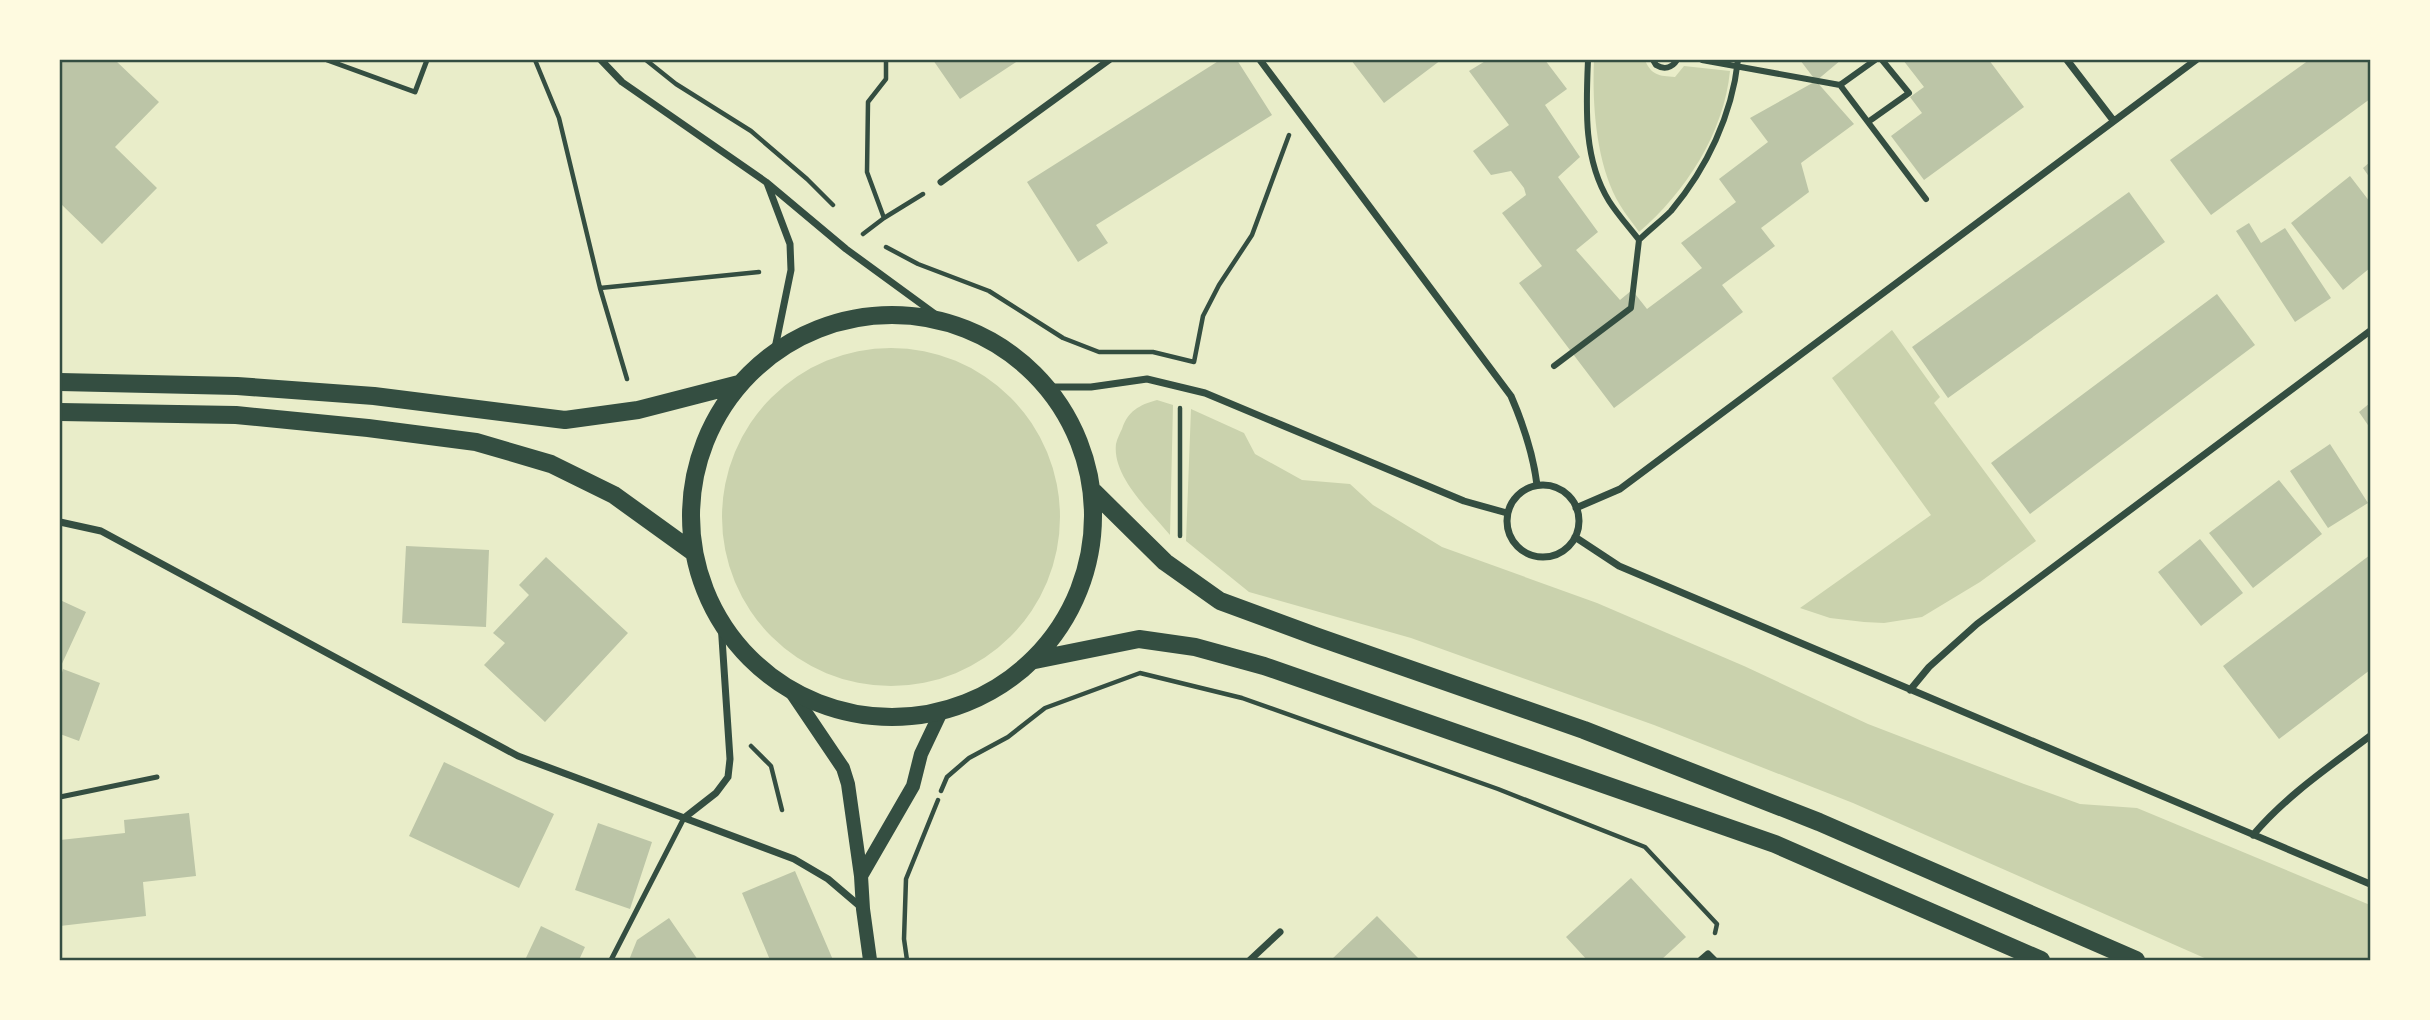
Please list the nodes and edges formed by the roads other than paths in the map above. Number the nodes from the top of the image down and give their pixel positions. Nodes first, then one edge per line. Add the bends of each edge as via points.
1 (327, 60) edge
2 (427, 60) edge
3 (601, 60) edge
4 (1109, 60) edge
5 (1260, 60) edge
6 (1588, 60) edge
7 (1653, 60) edge
8 (1677, 60) edge
9 (1702, 60) edge
10 (1875, 60) edge
11 (1882, 60) edge
12 (2067, 60) edge
13 (2196, 60) edge
14 (1738, 63) edge
15 (1840, 85) junction
16 (2113, 120) junction
17 (1868, 122) junction
18 (766, 182) junction
19 (941, 182) road end
20 (1926, 199) dead end
21 (1639, 240) junction
22 (946, 322) junction
23 (2371, 331) edge
24 (774, 353) junction
25 (1554, 366) dead end
26 (60, 382) edge
27 (739, 384) junction
28 (1048, 387) junction
29 (60, 412) edge
30 (1537, 485) junction
31 (1094, 492) junction
32 (1576, 508) junction
33 (1507, 513) junction
34 (60, 522) edge
35 (1575, 537) junction
36 (693, 552) junction
37 (721, 623) junction
38 (1035, 660) junction
39 (1910, 690) junction
40 (790, 691) junction
41 (941, 712) junction
42 (2371, 736) edge
43 (157, 777) dead end
44 (60, 797) edge
45 (684, 818) junction
46 (2253, 835) junction
47 (861, 876) junction
48 (2371, 884) edge
49 (863, 909) junction
50 (1280, 932) dead end
51 (611, 961) edge
52 (870, 961) edge
53 (1250, 961) edge
54 (1701, 961) edge
55 (1714, 961) edge
56 (2041, 961) edge
57 (2136, 961) edge

1 - 2 lane via 415,92
3 - 18 street via 621,82
4 - 19 street
5 - 30 street via 1511,396 1526,431
6 - 21 street via 1590,157 1608,200
7 - 8 street via 1668,68
9 - 14 street
10 - 15 street
11 - 17 street via 1909,93
12 - 16 street
13 - 16 street
14 - 15 street
14 - 21 street via 1720,133 1700,171 1670,211
15 - 17 street
16 - 32 street via 1620,489
17 - 20 street
18 - 22 street via 846,249
18 - 24 street via 790,244 791,270
21 - 25 street via 1631,308
22 - 24 main road via 886,314 827,325
22 - 28 main road via 1002,346
23 - 39 street via 1977,624
24 - 27 main road
26 - 27 main road via 237,386 374,396 565,420 638,410
27 - 36 main road via 707,435 691,492
28 - 31 main road via 1078,436
28 - 33 street via 1147,379 1185,387 1464,501
29 - 36 main road via 236,415 476,442 551,464 614,495
30 - 32 street via 1561,490
30 - 33 street via 1518,494
31 - 38 main road via 1091,553 1071,611
31 - 57 main road via 1165,562 1220,601 1584,730 1819,822
32 - 35 street
33 - 35 street via 1510,536 1525,552 1559,553
34 - 45 street via 102,531 518,756
35 - 39 street via 1619,566
36 - 37 main road
37 - 40 main road via 751,661
37 - 45 street via 728,777 716,793
38 - 41 main road via 991,692
38 - 56 main road via 1139,639 1195,647 1264,666 1774,844
39 - 46 street
40 - 41 main road via 838,710 890,718
40 - 47 main road via 844,768
41 - 47 main road via 921,754 913,786
42 - 46 street via 2283,803
43 - 44 lane
45 - 49 street via 794,859 828,879
45 - 51 lane
46 - 48 street
47 - 49 main road
49 - 52 main road
50 - 53 street
54 - 55 street via 1708,954

